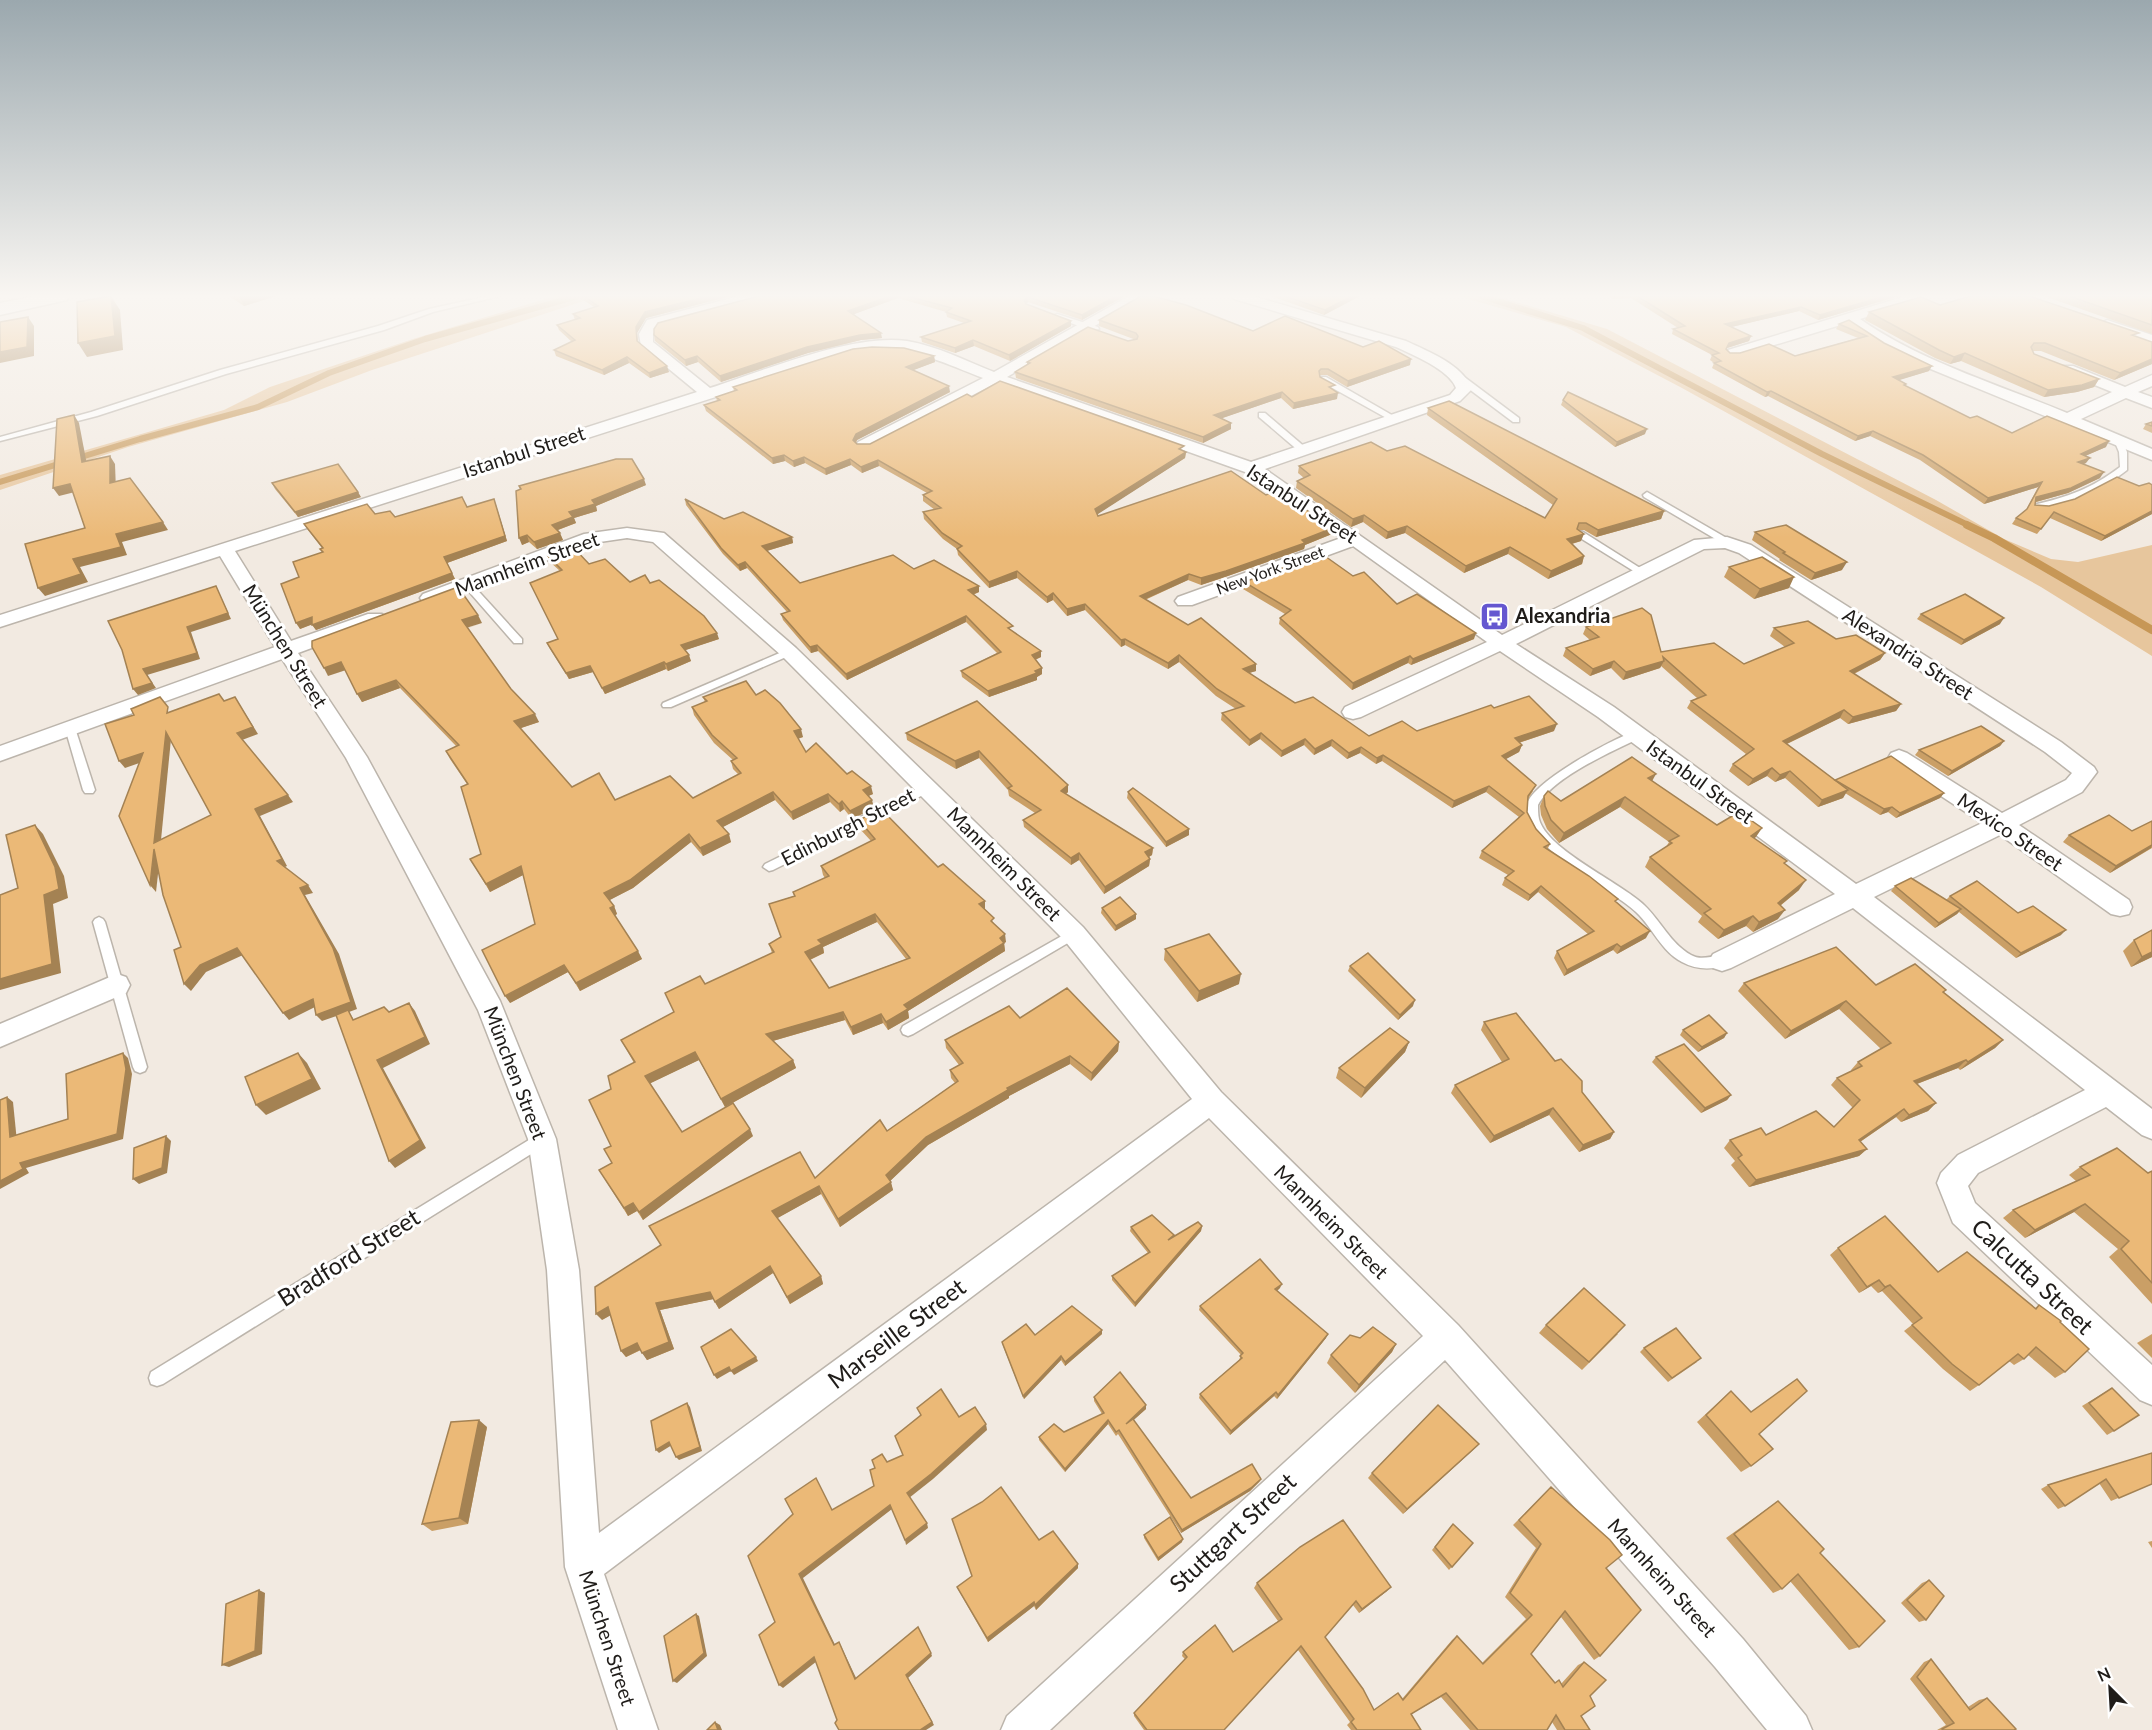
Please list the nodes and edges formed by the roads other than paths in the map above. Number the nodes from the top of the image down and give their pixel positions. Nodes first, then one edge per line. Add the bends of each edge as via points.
1 (208, 377) edge
2 (687, 377) edge
3 (762, 377) edge
4 (996, 377) joint
5 (1964, 377) edge
6 (2087, 377) edge
7 (1460, 378) joint
8 (1323, 379) edge
9 (2152, 380) edge
10 (2128, 393) junction
11 (708, 394) junction
12 (2152, 403) edge
13 (1262, 415) dead end
14 (1393, 418) junction
15 (2069, 418) junction
16 (1516, 420) dead end
17 (0, 439) edge
18 (2118, 440) junction
19 (864, 445) edge
20 (1303, 450) junction
21 (2152, 455) edge
22 (1251, 468) junction
23 (1647, 495) dead end
24 (2036, 507) edge
25 (1580, 534) edge
26 (1356, 539) junction
27 (1727, 542) junction
28 (224, 548) junction
29 (1643, 573) junction
30 (468, 585) junction
31 (1185, 601) dead end
32 (0, 621) edge
33 (518, 641) dead end
34 (1501, 643) junction
35 (286, 650) junction
36 (789, 652) junction
37 (667, 705) dead end
38 (1353, 712) dead end
39 (70, 728) junction
40 (1636, 735) junction
41 (0, 754) edge
42 (1899, 758) edge
43 (927, 788) junction
44 (89, 790) dead end
45 (2001, 824) junction
46 (769, 867) dead end
47 (1855, 896) junction
48 (2121, 907) dead end
49 (99, 922) dead end
50 (1074, 933) junction
51 (1722, 961) joint
52 (117, 985) junction
53 (908, 1030) dead end
54 (0, 1036) edge
55 (140, 1067) dead end
56 (2108, 1092) junction
57 (1211, 1101) junction
58 (2152, 1126) edge
59 (542, 1139) junction
60 (1446, 1337) junction
61 (157, 1378) dead end
62 (2152, 1388) edge
63 (583, 1567) junction
64 (638, 1730) edge
65 (1021, 1730) edge
66 (1792, 1730) edge

1 - 17 lane
2 - 11 street
3 - 11 street, Istanbul Street
4 - 19 street
4 - 22 street, Istanbul Street
5 - 15 street
6 - 10 street
7 - 14 street via 1464,389 1455,398
7 - 16 lane
8 - 14 lane
9 - 10 street
10 - 12 street
10 - 15 street
11 - 28 street, Istanbul Street
13 - 20 lane
14 - 20 street
15 - 18 street
18 - 21 street
18 - 24 lane via 2124,468 2117,474 2067,502
20 - 22 street
22 - 26 street, Istanbul Street
23 - 27 lane
25 - 29 lane
26 - 31 street, New York Street
26 - 34 street, Istanbul Street
27 - 29 street via 1700,544
27 - 45 street, Alexandria Street via 1745,549 2086,772 2074,786
28 - 32 street, Istanbul Street
28 - 35 street, München Street
29 - 34 street
30 - 33 lane
30 - 35 street, Mannheim Street
30 - 36 street, Mannheim Street via 590,538 627,533 657,537
34 - 38 street
34 - 40 street, Istanbul Street
35 - 39 street, Mannheim Street
35 - 59 street, München Street via 356,757 491,1009
36 - 37 lane
36 - 43 street, Mannheim Street
39 - 41 street, Mannheim Street
39 - 44 lane
40 - 47 street, Istanbul Street
40 - 51 lane via 1536,794 1531,807 1533,820 1543,836 1567,858 1641,909 1671,948 1702,965
42 - 45 street, Mexico Street
43 - 46 lane, Edinburgh Street
43 - 50 street, Mannheim Street
45 - 47 street, Alexandria Street
45 - 48 street, Mexico Street
47 - 51 street, Alexandria Street
47 - 56 street, Istanbul Street
49 - 52 lane
50 - 53 lane
50 - 57 street, Mannheim Street
52 - 54 street
52 - 55 lane
56 - 58 street, Istanbul Street
56 - 62 street, Calcutta Street via 1968,1164 1952,1183 1964,1213
57 - 60 street, Mannheim Street
57 - 63 street, Marseille Street
59 - 61 lane, Bradford Street
59 - 63 street, München Street via 563,1270
60 - 65 street, Stuttgart Street
60 - 66 street, Mannheim Street
63 - 64 street, München Street

